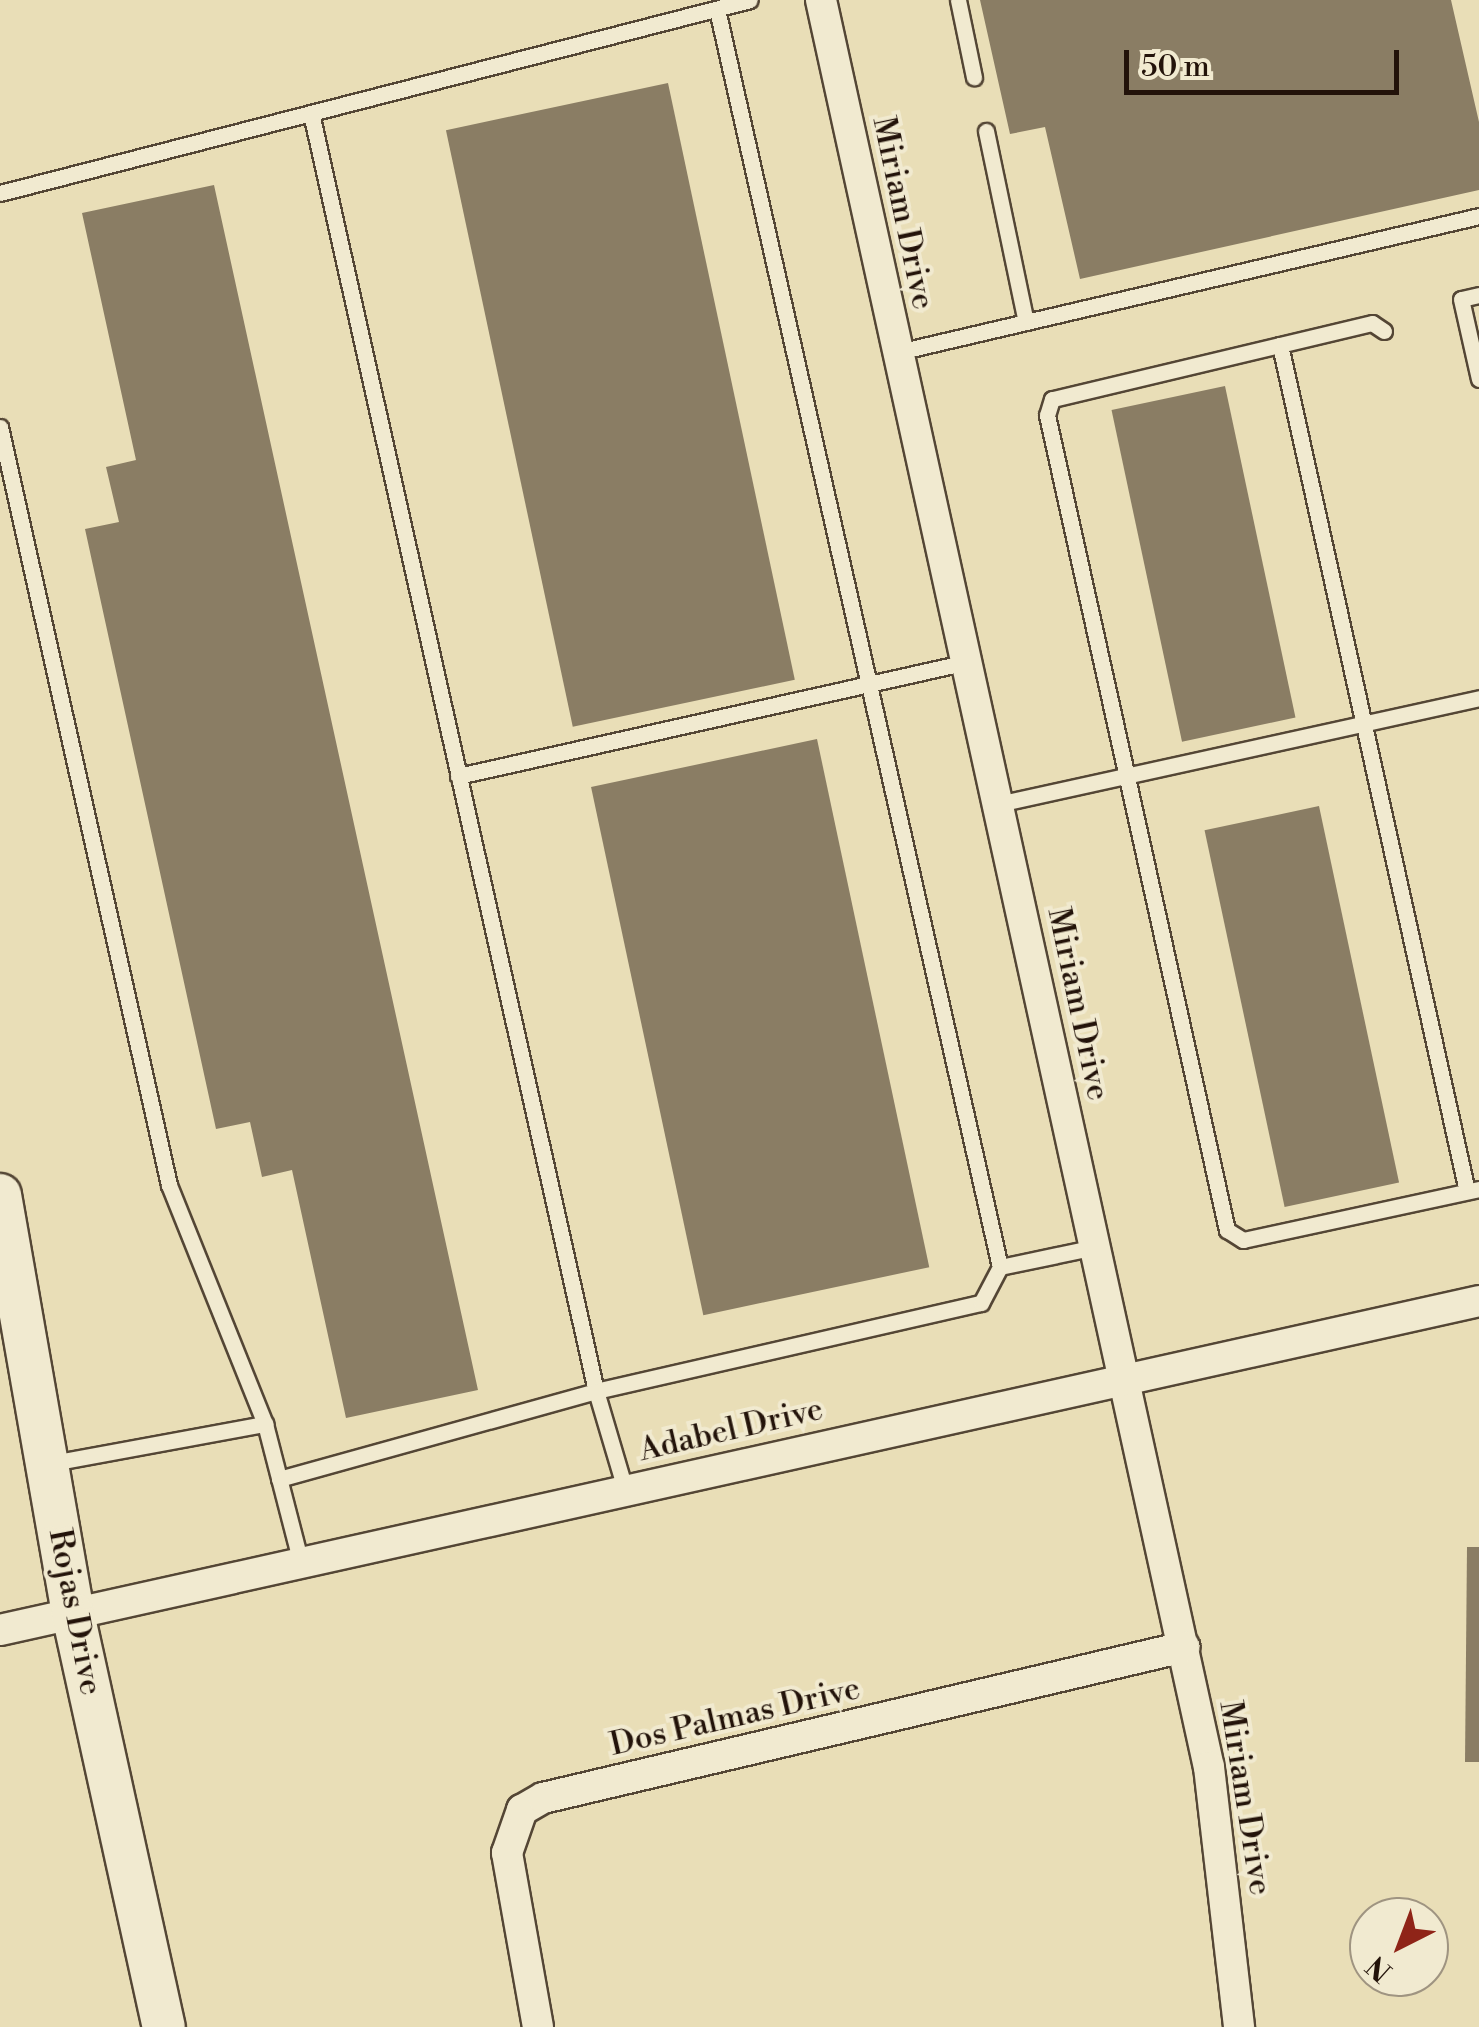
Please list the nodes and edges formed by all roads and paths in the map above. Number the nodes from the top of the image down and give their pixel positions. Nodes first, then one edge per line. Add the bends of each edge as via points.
1 (750, 0) edge
2 (820, 0) edge
3 (958, 0) edge
4 (717, 9) junction
5 (974, 77) dead end
6 (310, 113) junction
7 (986, 131) dead end
8 (0, 194) edge
9 (1479, 216) edge
10 (1479, 295) edge
11 (1026, 322) junction
12 (1384, 331) dead end
13 (1280, 345) junction
14 (898, 352) junction
15 (1479, 379) edge
16 (0, 427) edge
17 (967, 662) junction
18 (869, 686) junction
19 (1479, 698) edge
20 (1362, 724) junction
21 (458, 776) junction
22 (1124, 776) junction
23 (998, 804) junction
24 (1473, 1190) edge
25 (0, 1195) edge
26 (1096, 1247) junction
27 (1000, 1267) junction
28 (1479, 1301) edge
29 (1125, 1378) junction
30 (596, 1391) junction
31 (265, 1424) junction
32 (48, 1464) junction
33 (279, 1479) junction
34 (625, 1490) junction
35 (301, 1563) junction
36 (73, 1614) junction
37 (0, 1630) edge
38 (1184, 1647) junction
39 (164, 2027) edge
40 (538, 2027) edge
41 (1239, 2027) edge

1 - 4 lane
2 - 14 street, Miriam Drive
3 - 5 lane
4 - 6 lane
4 - 18 lane
6 - 8 lane
6 - 21 lane
7 - 11 lane
9 - 11 lane
10 - 15 lane via 1462,299
11 - 14 lane
12 - 13 lane via 1372,322
13 - 20 lane
13 - 22 lane via 1052,400 1047,415
14 - 17 street, Miriam Drive
16 - 31 lane via 169,1185
17 - 18 lane
17 - 23 street, Miriam Drive
18 - 21 lane
18 - 27 lane
19 - 20 lane
20 - 22 lane
20 - 24 lane
21 - 30 lane
22 - 23 lane
22 - 24 lane via 1226,1230 1243,1240
23 - 26 street, Miriam Drive
25 - 32 main road, Rojas Drive
26 - 27 lane
26 - 29 street, Miriam Drive
27 - 30 lane via 981,1302
28 - 29 street, Adabel Drive
29 - 34 street, Adabel Drive
29 - 38 street, Miriam Drive
30 - 33 lane
30 - 34 lane
31 - 32 lane
31 - 33 lane
32 - 36 main road, Rojas Drive
33 - 35 lane
34 - 35 street, Adabel Drive
35 - 36 street, Adabel Drive
36 - 37 street, Adabel Drive
36 - 39 main road, Rojas Drive
38 - 40 street, Dos Palmas Drive via 543,1798 522,1810 507,1853
38 - 41 street, Miriam Drive via 1210,1767

